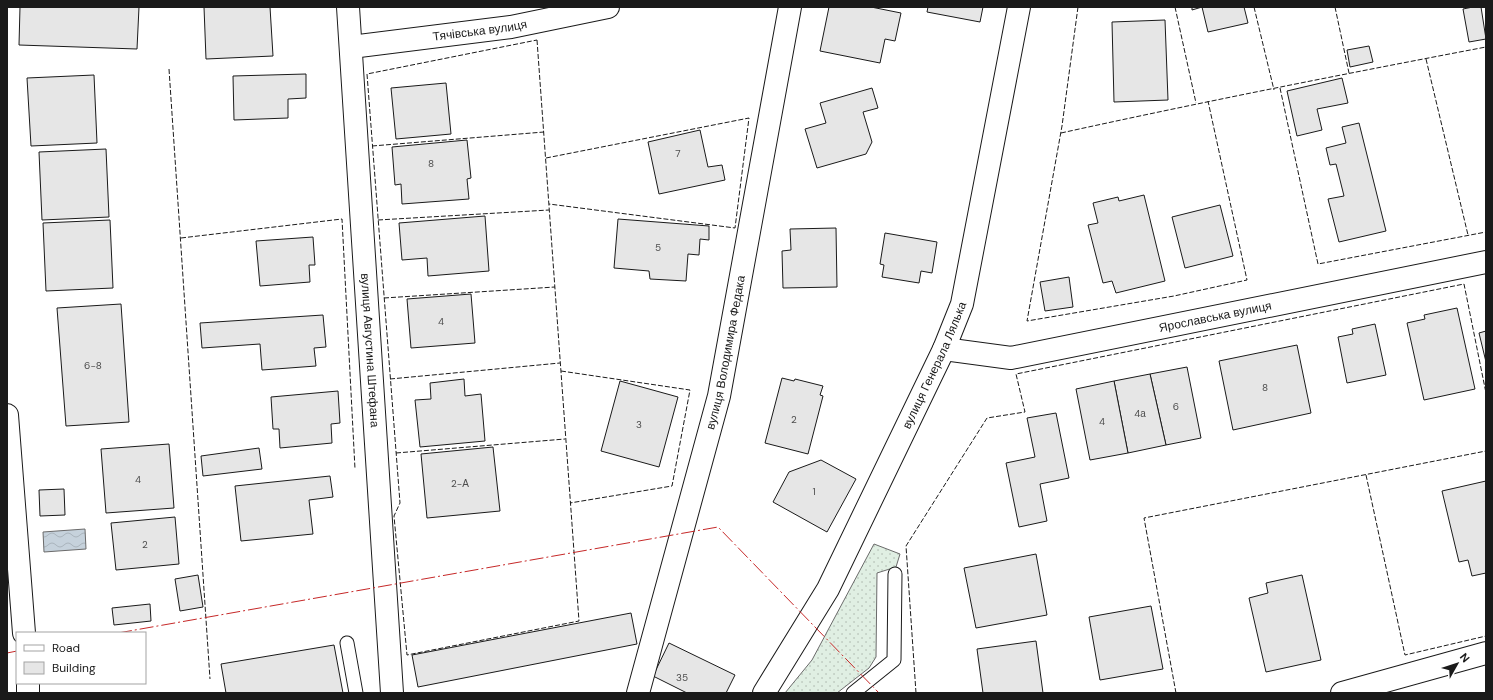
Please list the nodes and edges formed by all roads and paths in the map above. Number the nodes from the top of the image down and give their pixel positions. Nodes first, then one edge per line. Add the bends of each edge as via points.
1 (348, 7) edge
2 (608, 7) edge
3 (790, 7) edge
4 (1019, 7) edge
5 (350, 47) junction
6 (1486, 262) edge
7 (944, 349) junction
8 (7, 415) edge
9 (895, 574) dead end
10 (24, 632) edge
11 (347, 643) dead end
12 (1486, 653) edge
13 (356, 693) edge
14 (392, 693) edge
15 (638, 693) edge
16 (764, 693) edge
17 (853, 693) edge
18 (1342, 693) edge

1 - 5 street, вулиця Августина Штефана
2 - 5 street, Тячівська вулиця via 512,27
3 - 15 street, вулиця Володимира Федака via 719,396
4 - 7 street, вулиця Генерала Лялька via 962,304
5 - 14 street, вулиця Августина Штефана
6 - 7 street, Ярославська вулиця via 1010,358
7 - 16 street, вулиця Генерала Лялька via 828,589
8 - 10 street
9 - 17 lane via 894,660
11 - 13 lane
12 - 18 street

